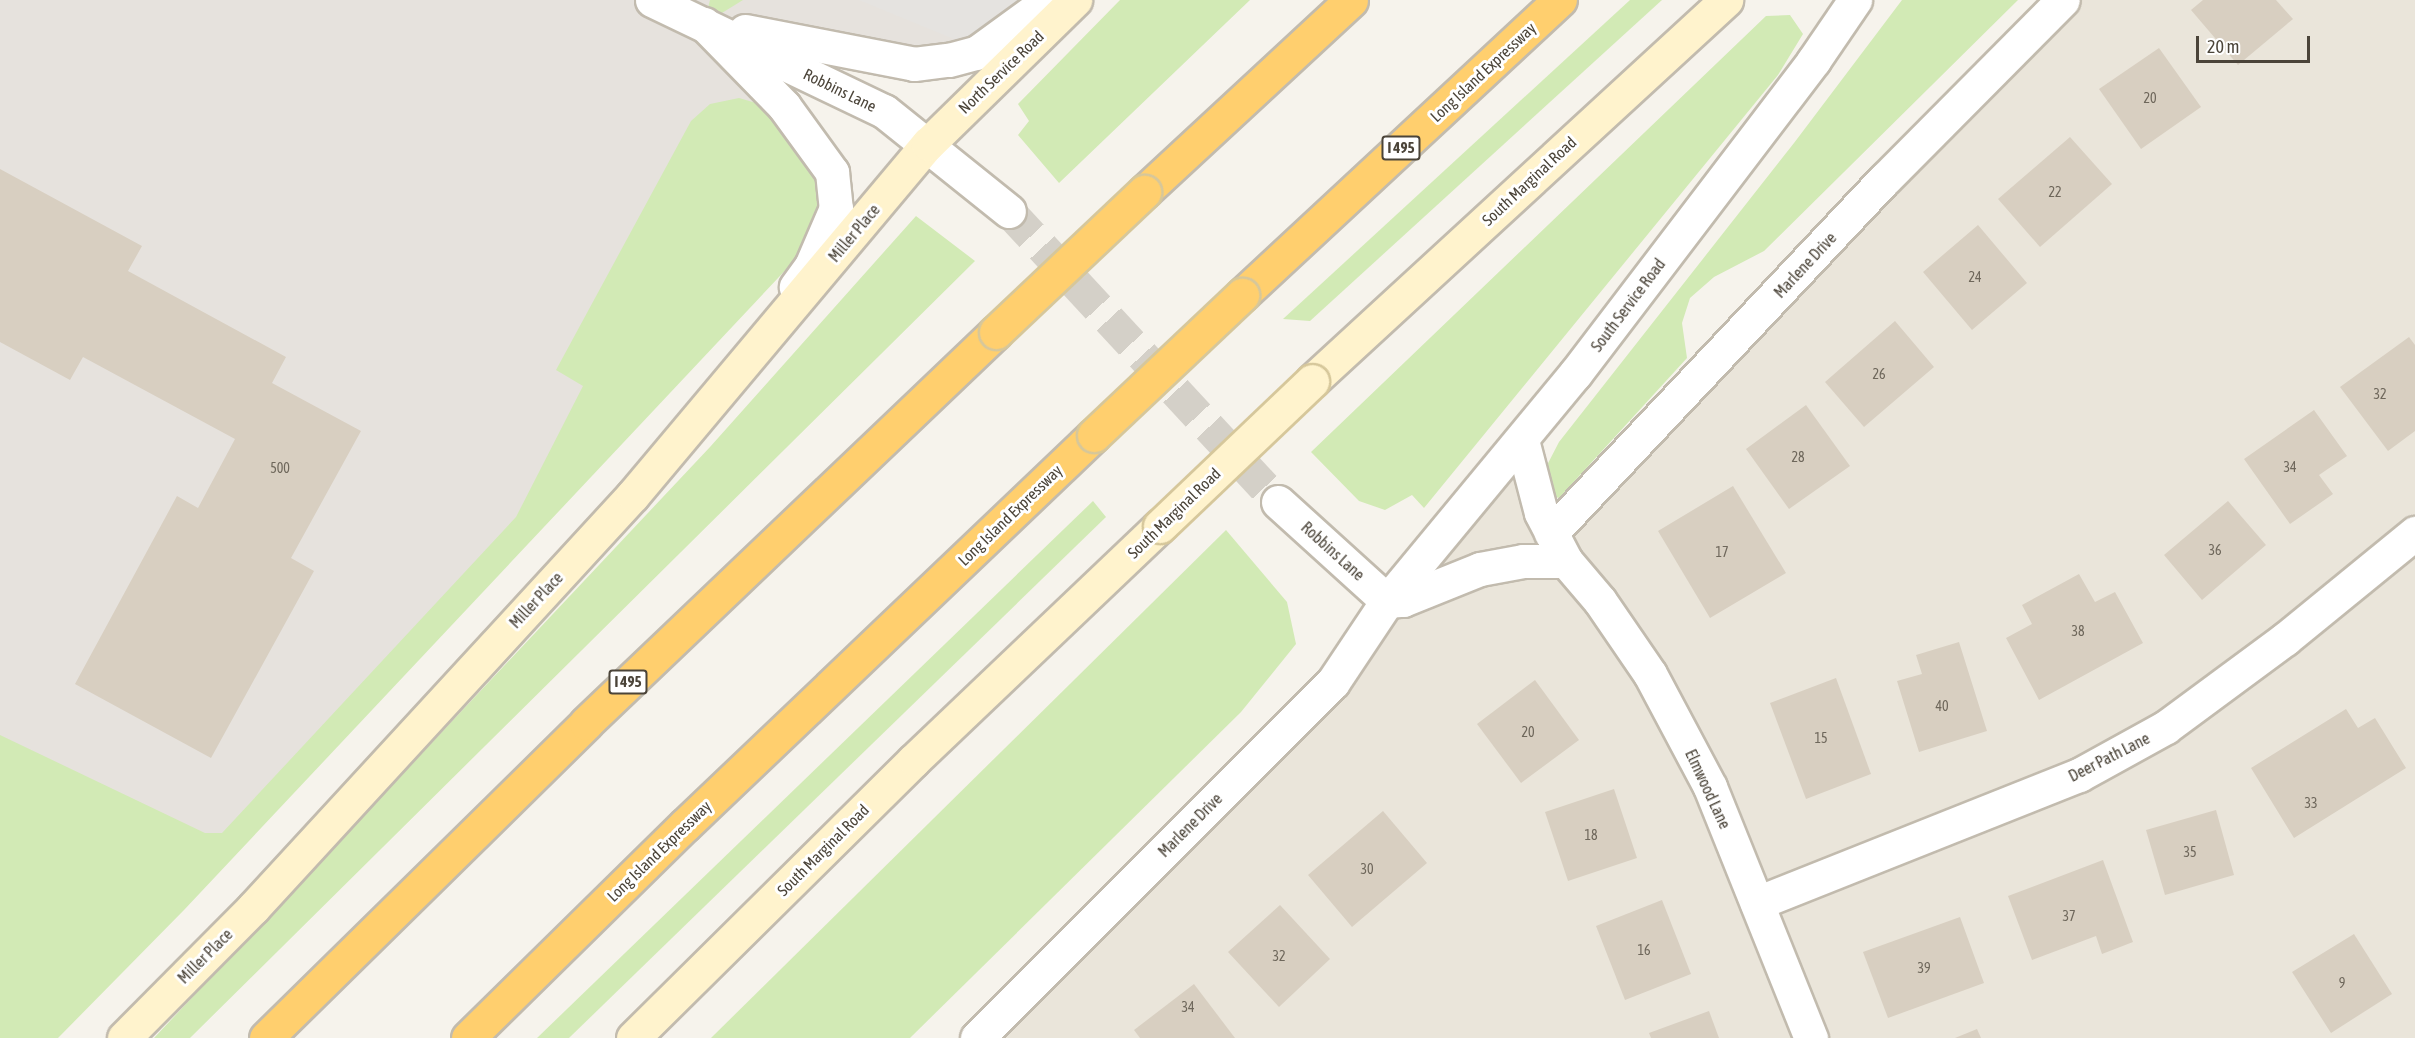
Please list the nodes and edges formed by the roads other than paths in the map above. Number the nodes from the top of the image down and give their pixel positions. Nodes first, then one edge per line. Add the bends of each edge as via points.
1 (652, 0) edge
2 (1049, 0) edge
3 (1075, 0) edge
4 (1322, 0) edge
5 (1351, 0) edge
6 (1560, 0) edge
7 (1725, 0) edge
8 (1855, 0) edge
9 (2063, 0) edge
10 (704, 24) junction
11 (1285, 61) junction
12 (928, 144) junction
13 (1009, 211) tunnel mouth
14 (724, 387) junction
15 (1522, 440) junction
16 (1278, 502) tunnel mouth
17 (1551, 533) junction
18 (2415, 533) edge
19 (1566, 561) junction
20 (1387, 601) junction
21 (1757, 903) junction
22 (124, 1038) edge
23 (266, 1038) edge
24 (468, 1038) edge
25 (633, 1038) edge
26 (977, 1038) edge
27 (1810, 1038) edge

1 - 10 street, Robbins Lane
2 - 10 street via 976,53 914,64
3 - 12 main road, North Service Road
4 - 11 highway
5 - 11 highway, I 495
6 - 24 highway, Long Island Expressway / I 495, bridge via 1094,435 693,817
7 - 25 main road, South Marginal Road, bridge via 1312,381 914,760
8 - 15 street, South Service Road via 1814,60
9 - 17 street, Marlene Drive via 1885,179
10 - 12 street, Robbins Lane via 884,111
10 - 14 street via 808,134 832,172 836,208 811,266
11 - 23 highway, I 495, bridge via 586,723
12 - 13 street, Robbins Lane
12 - 14 main road, Miller Place
14 - 22 main road, Miller Place via 633,495 253,908
15 - 17 street, Elmwood Lane via 1541,513
15 - 20 street, South Service Road
16 - 20 street, Robbins Lane
17 - 19 street, Elmwood Lane
18 - 21 street, Deer Path Lane via 2285,639 2166,728 2079,775
19 - 20 street via 1523,561 1479,569 1403,600
19 - 21 street, Elmwood Lane via 1600,601 1650,674 1710,787
20 - 26 street, Marlene Drive via 1333,682
21 - 27 street, Elmwood Lane

